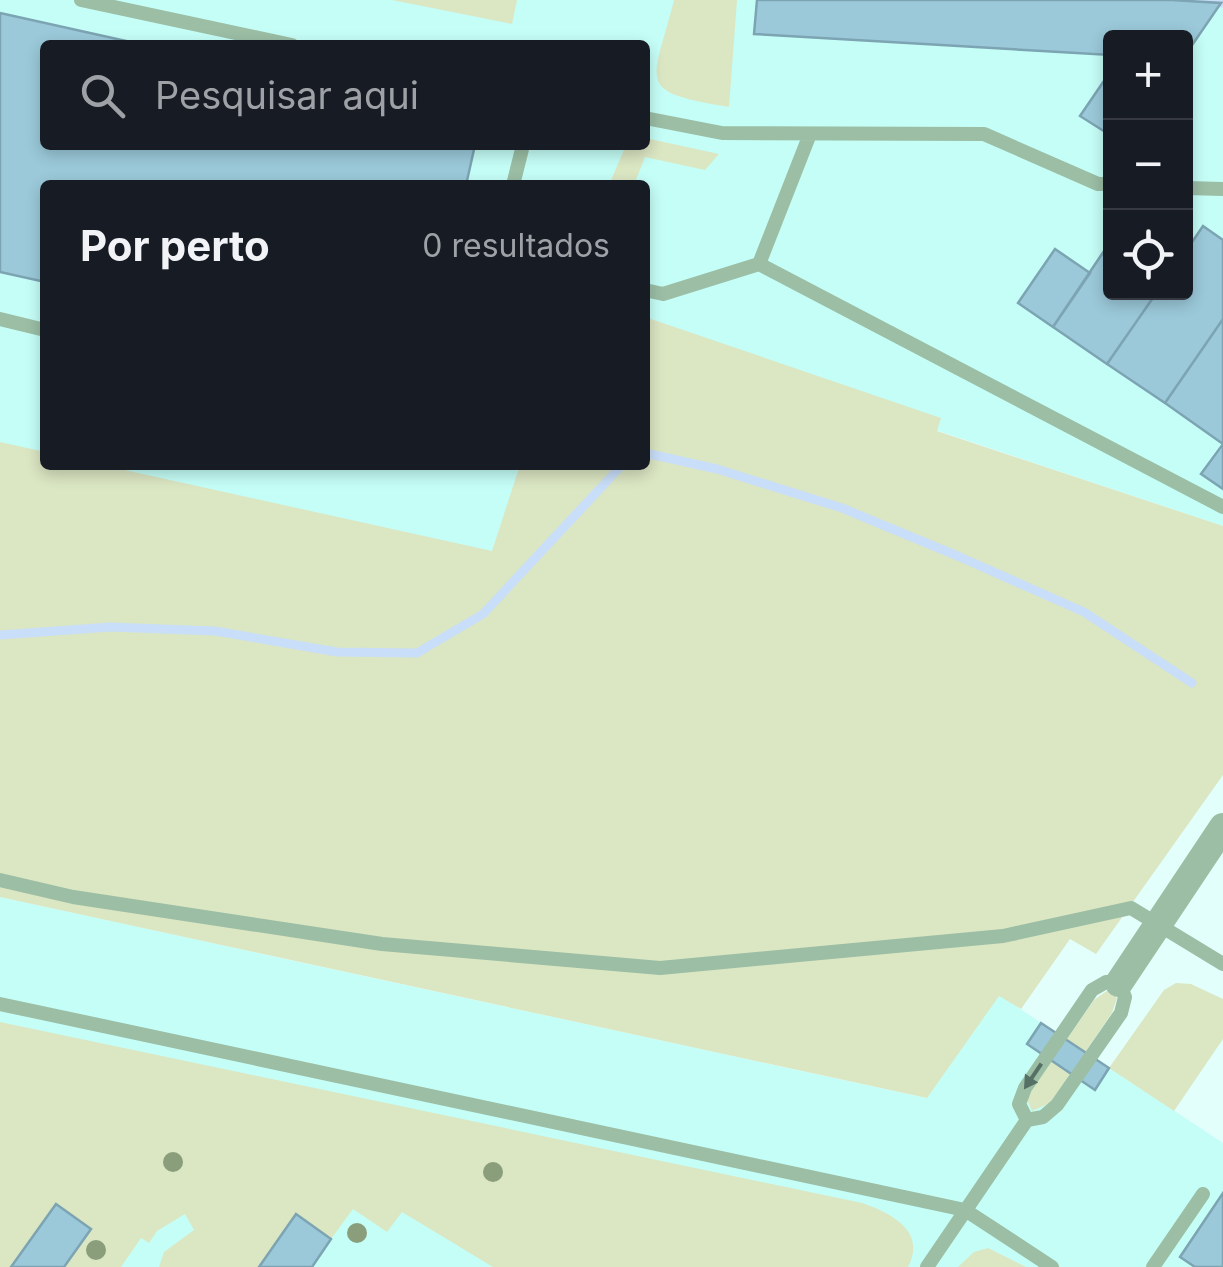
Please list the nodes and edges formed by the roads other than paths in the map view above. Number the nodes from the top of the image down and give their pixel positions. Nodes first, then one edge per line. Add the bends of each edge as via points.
1 (82, 0) edge
2 (269, 40) edge
3 (650, 119) edge
4 (810, 134) junction
5 (522, 150) edge
6 (514, 180) edge
7 (1103, 184) edge
8 (1193, 188) edge
9 (1223, 189) edge
10 (759, 264) junction
11 (650, 291) edge
12 (0, 319) edge
13 (40, 329) edge
14 (1223, 508) edge
15 (1223, 826) edge
16 (0, 880) edge
17 (1159, 922) junction
18 (1223, 964) edge
19 (1119, 984) junction
20 (0, 1004) edge
21 (1027, 1120) junction
22 (1203, 1194) dead end
23 (965, 1210) junction
24 (927, 1267) edge
25 (1052, 1267) edge
26 (1154, 1267) edge

1 - 2 lane
3 - 4 lane via 722,133
4 - 7 lane via 984,134
4 - 10 lane
5 - 6 lane
8 - 9 lane
10 - 11 lane via 663,294
10 - 14 lane
12 - 13 lane
15 - 17 street
16 - 17 lane via 382,944 660,968 1003,936 1131,908
17 - 18 lane
17 - 19 street
19 - 21 lane via 1121,1012 1057,1105
19 -> 21 lane via 1092,990 1024,1088 1018,1104
20 - 23 lane
21 - 23 lane
22 - 26 lane
23 - 24 lane
23 - 25 lane

